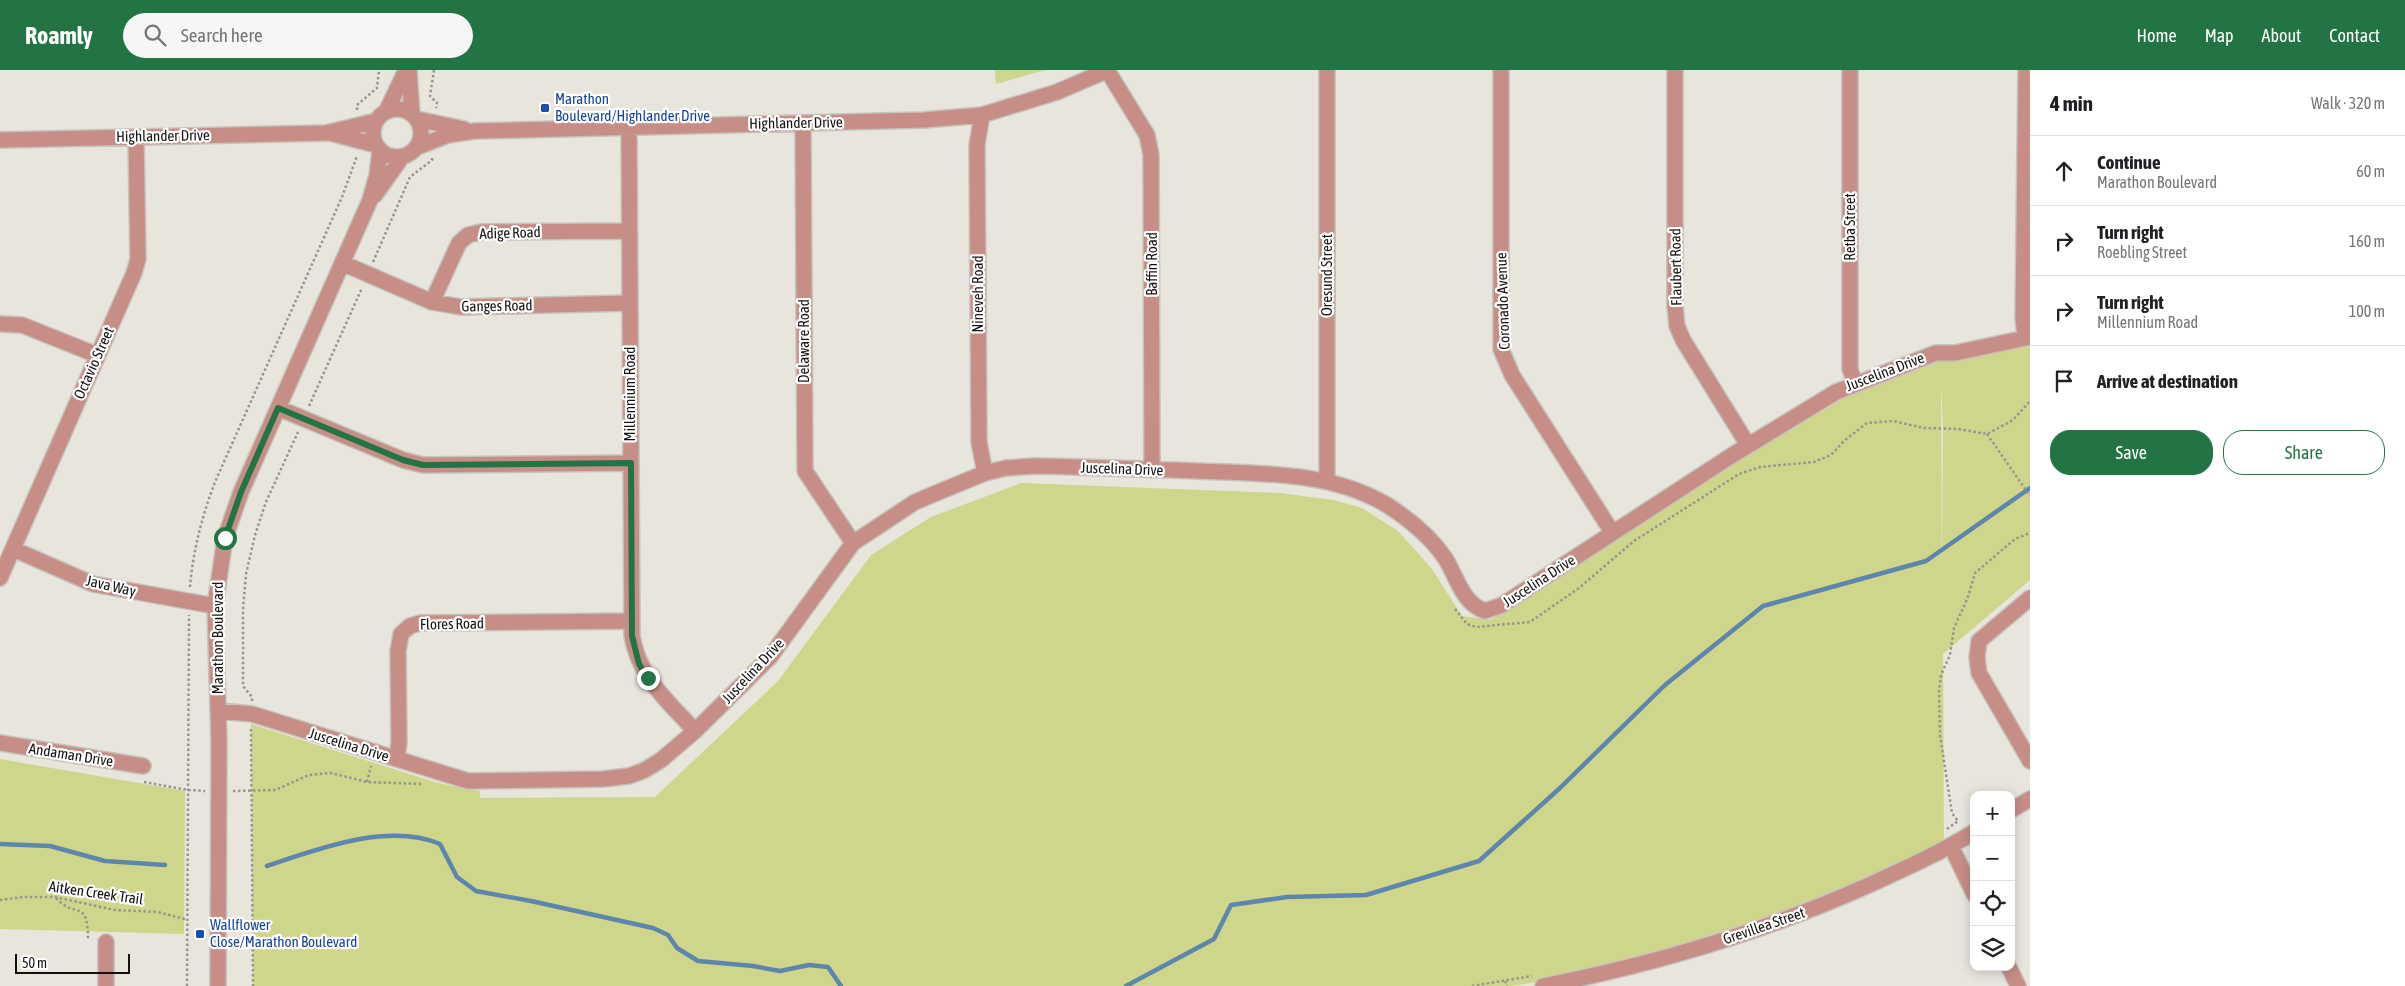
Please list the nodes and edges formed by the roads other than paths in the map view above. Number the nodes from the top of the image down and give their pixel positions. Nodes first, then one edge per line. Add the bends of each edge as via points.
1 (408, 70) edge
2 (1108, 70) edge
3 (1327, 70) edge
4 (1501, 70) edge
5 (1674, 70) edge
6 (1850, 70) edge
7 (2026, 70) edge
8 (982, 115) junction
9 (381, 116) junction
10 (414, 116) junction
11 (803, 123) junction
12 (629, 126) junction
13 (475, 131) junction
14 (326, 133) junction
15 (136, 137) junction
16 (0, 140) edge
17 (378, 147) junction
18 (416, 147) junction
19 (402, 157) junction
20 (370, 200) junction
21 (629, 231) junction
22 (342, 263) junction
23 (432, 302) junction
24 (630, 303) junction
25 (0, 324) edge
26 (2028, 337) edge
27 (97, 356) junction
28 (1855, 384) junction
29 (278, 408) junction
30 (1748, 445) junction
31 (631, 463) junction
32 (1152, 470) junction
33 (985, 473) junction
34 (1327, 480) junction
35 (1612, 532) junction
36 (853, 543) junction
37 (13, 550) junction
38 (0, 578) edge
39 (2030, 598) edge
40 (215, 606) junction
41 (632, 621) junction
42 (218, 711) junction
43 (695, 731) junction
44 (0, 744) edge
45 (397, 759) junction
46 (2030, 761) edge
47 (143, 766) dead end
48 (2030, 799) edge
49 (2015, 808) edge
50 (1970, 833) edge
51 (1946, 840) junction
52 (1970, 886) edge
53 (106, 942) dead end
54 (2011, 971) edge
55 (1538, 981) edge
56 (106, 986) edge
57 (218, 986) edge
58 (2018, 986) edge

1 - 9 street
1 - 10 street
2 - 8 street, Highlander Drive via 1057,92
2 - 32 street, Baffin Road via 1147,135 1151,155
3 - 34 street, Oresund Street
4 - 35 street, Coronado Avenue via 1501,349 1512,375
5 - 30 street, Flaubert Road via 1677,326 1682,340
6 - 28 street, Retba Street via 1850,369
7 - 26 street via 2023,307
8 - 11 street, Highlander Drive
8 - 33 street, Nineveh Road via 977,155 979,442
9 - 10 street via 399,109
9 - 14 street, Highlander Drive
9 - 17 street via 373,129
10 - 13 street, Highlander Drive
10 - 18 street via 421,133
11 - 12 street, Highlander Drive
11 - 36 street, Delaware Road via 805,472
12 - 13 street, Highlander Drive
12 - 21 street, Millennium Road
13 - 18 street, Highlander Drive
14 - 15 street, Highlander Drive
14 - 17 street, Highlander Drive
15 - 16 street, Highlander Drive
15 - 27 street, Octavio Street via 138,259
17 - 19 street via 390,156
17 - 20 street, Marathon Boulevard via 377,175
18 - 19 street
19 - 20 street, Marathon Boulevard
20 - 22 street, Marathon Boulevard
21 - 23 street, Adige Road via 481,232 468,235 458,243
21 - 24 street, Millennium Road
22 - 23 street, Ganges Road
22 - 29 street, Marathon Boulevard
23 - 24 street, Ganges Road via 461,307
24 - 31 street, Millennium Road
25 - 27 street via 22,325
26 - 28 street, Juscelina Drive via 1955,353 1936,353
27 - 37 street, Octavio Street
28 - 30 street, Juscelina Drive
29 - 31 street via 403,460 423,465
29 - 40 street, Marathon Boulevard via 241,492 225,538
30 - 35 street, Juscelina Drive
31 - 41 street, Millennium Road
32 - 33 street, Juscelina Drive via 1035,466
32 - 34 street, Juscelina Drive
33 - 36 street, Juscelina Drive via 915,502
34 - 35 street, Juscelina Drive via 1369,496 1413,523 1445,559 1467,599 1485,611 1502,605
36 - 43 street, Juscelina Drive via 770,657
37 - 38 street, Octavio Street
37 - 40 street, Java Way via 93,584
39 - 46 street via 1979,641 1978,648 1979,673
40 - 42 street, Marathon Boulevard
41 - 43 street, Millennium Road via 639,664
41 - 45 street, Flores Road via 410,626 402,634 398,651
42 - 45 street, Juscelina Drive via 252,714
42 - 57 street, Marathon Boulevard
43 - 45 street, Juscelina Drive via 645,770 629,776 603,779 468,781
44 - 47 street, Andaman Drive
48 - 49 street
50 - 51 street, Grevillea Street
51 - 52 street
51 - 55 street, Grevillea Street via 1839,898 1756,930 1648,963
53 - 56 street
54 - 58 street

